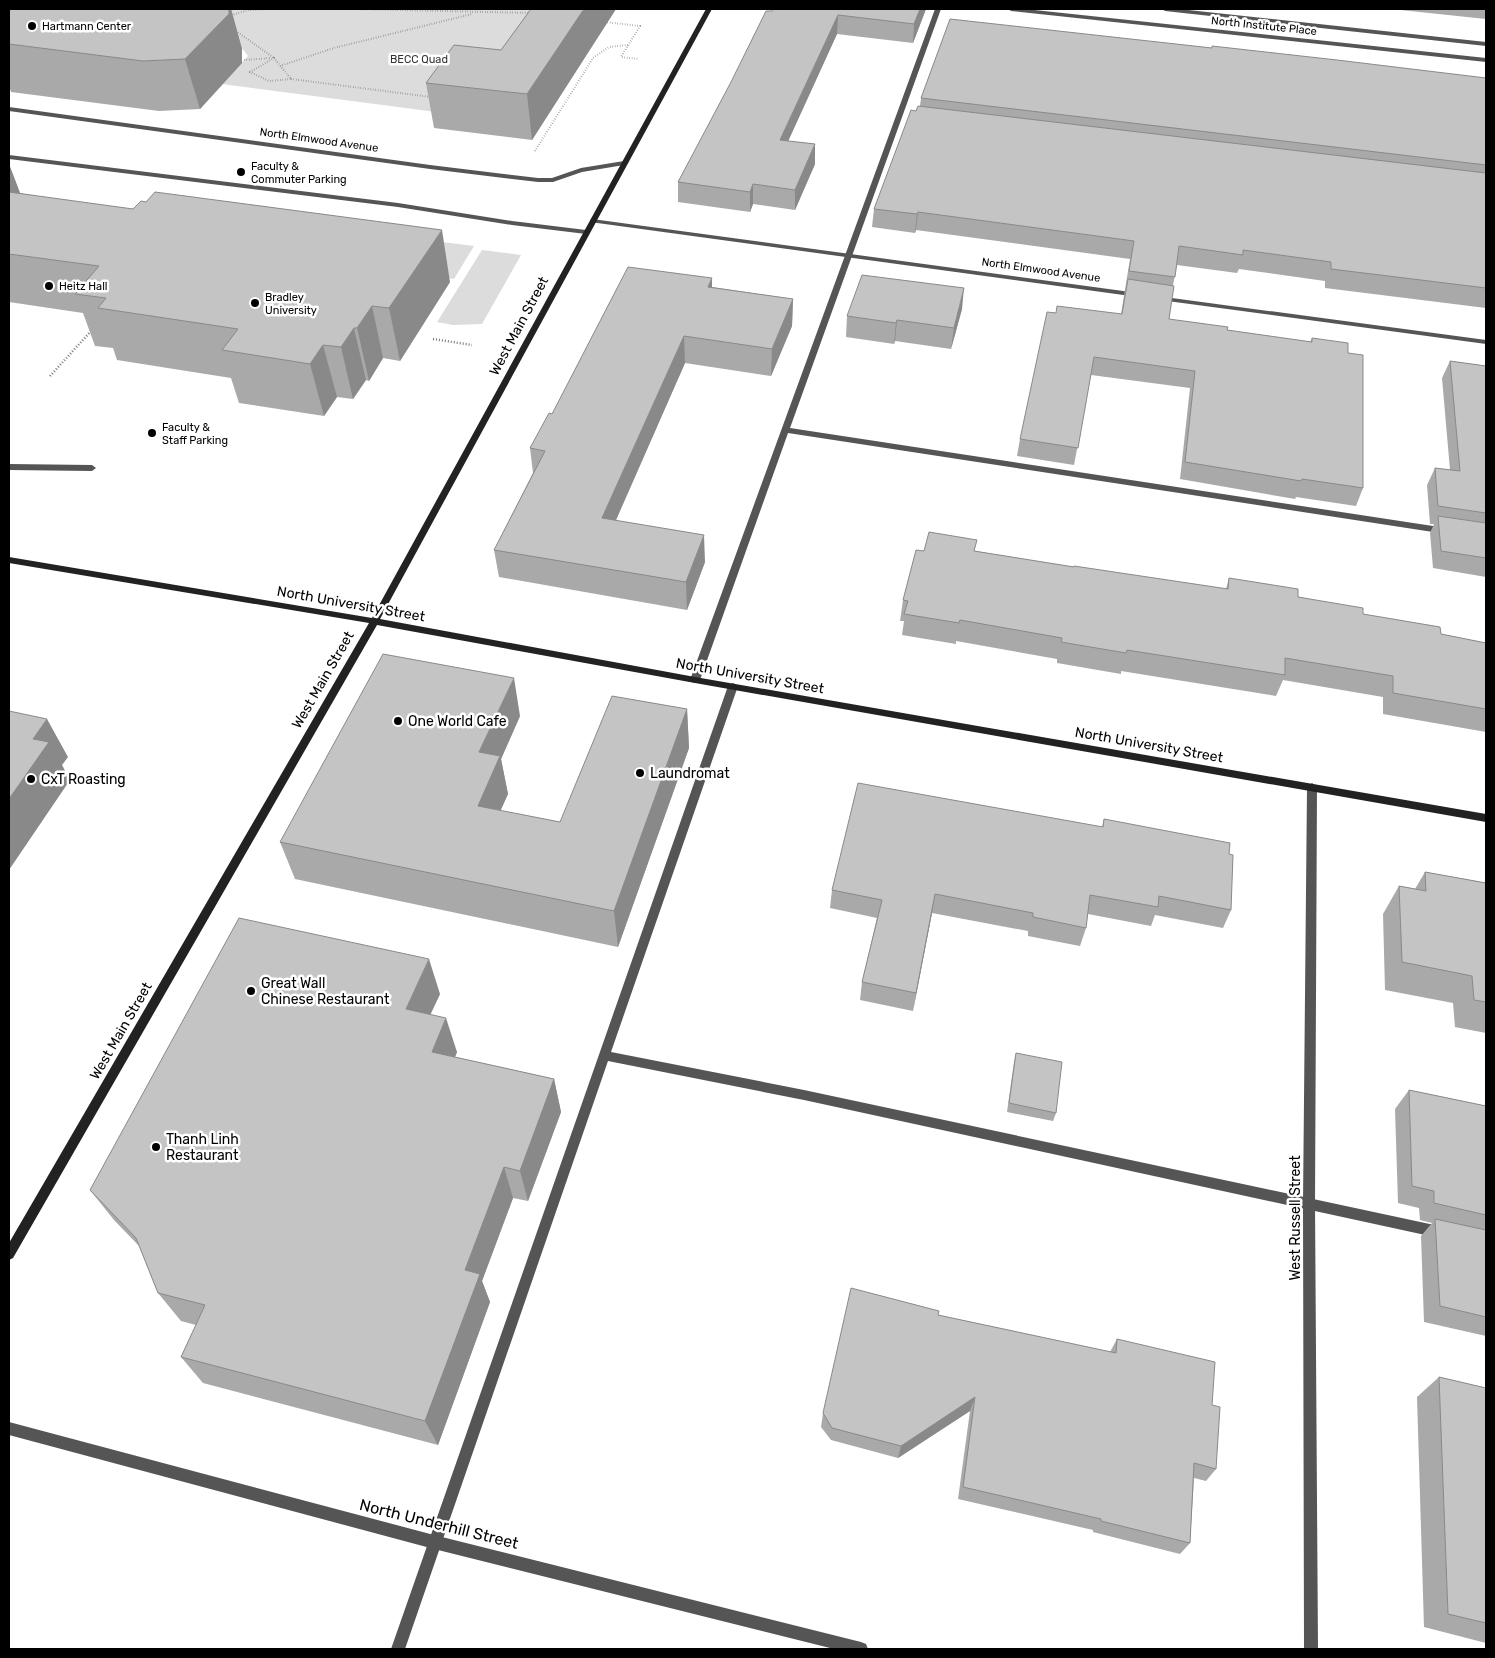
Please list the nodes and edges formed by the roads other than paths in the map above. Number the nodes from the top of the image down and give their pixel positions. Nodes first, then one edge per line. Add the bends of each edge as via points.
1 (709, 9) edge
2 (938, 9) edge
3 (1011, 9) edge
4 (1165, 9) edge
5 (1486, 44) edge
6 (1486, 60) edge
7 (9, 108) edge
8 (899, 118) junction
9 (909, 119) edge
10 (9, 157) edge
11 (624, 163) junction
12 (592, 222) junction
13 (586, 232) junction
14 (848, 255) junction
15 (1142, 296) edge
16 (1152, 297) edge
17 (1486, 342) edge
18 (786, 430) junction
19 (9, 466) edge
20 (92, 468) dead end
21 (1457, 533) edge
22 (9, 560) edge
23 (374, 621) junction
24 (695, 680) junction
25 (732, 686) junction
26 (1312, 787) junction
27 (1486, 818) edge
28 (605, 1056) junction
29 (1309, 1204) junction
30 (1449, 1234) edge
31 (9, 1254) edge
32 (9, 1428) edge
33 (434, 1542) junction
34 (398, 1649) edge
35 (861, 1649) edge
36 (1310, 1649) edge

1 - 11 main road, West Main Street
2 - 8 street
3 - 6 street, North Institute Place
4 - 5 street, North Institute Place
7 - 11 street, North Elmwood Avenue via 538,180 553,180 582,170
8 - 9 street
8 - 14 street
10 - 13 street via 398,205
11 - 12 main road, West Main Street
12 - 13 main road, West Main Street
12 - 14 street, North Elmwood Avenue
13 - 23 main road, West Main Street
14 - 15 street, North Elmwood Avenue
14 - 18 street
16 - 17 street
18 - 21 street
18 - 24 street
19 - 20 street
22 - 23 main road, North University Street
23 - 24 main road, North University Street
23 - 31 main road, West Main Street
24 - 25 main road, North University Street
25 - 26 main road, North University Street
25 - 28 street
26 - 27 main road, North University Street
26 - 29 street, West Russell Street
28 - 29 street via 804,1095
28 - 33 street
29 - 30 street
29 - 36 street, West Russell Street
32 - 33 street, North Underhill Street
33 - 34 street
33 - 35 street, North Underhill Street

